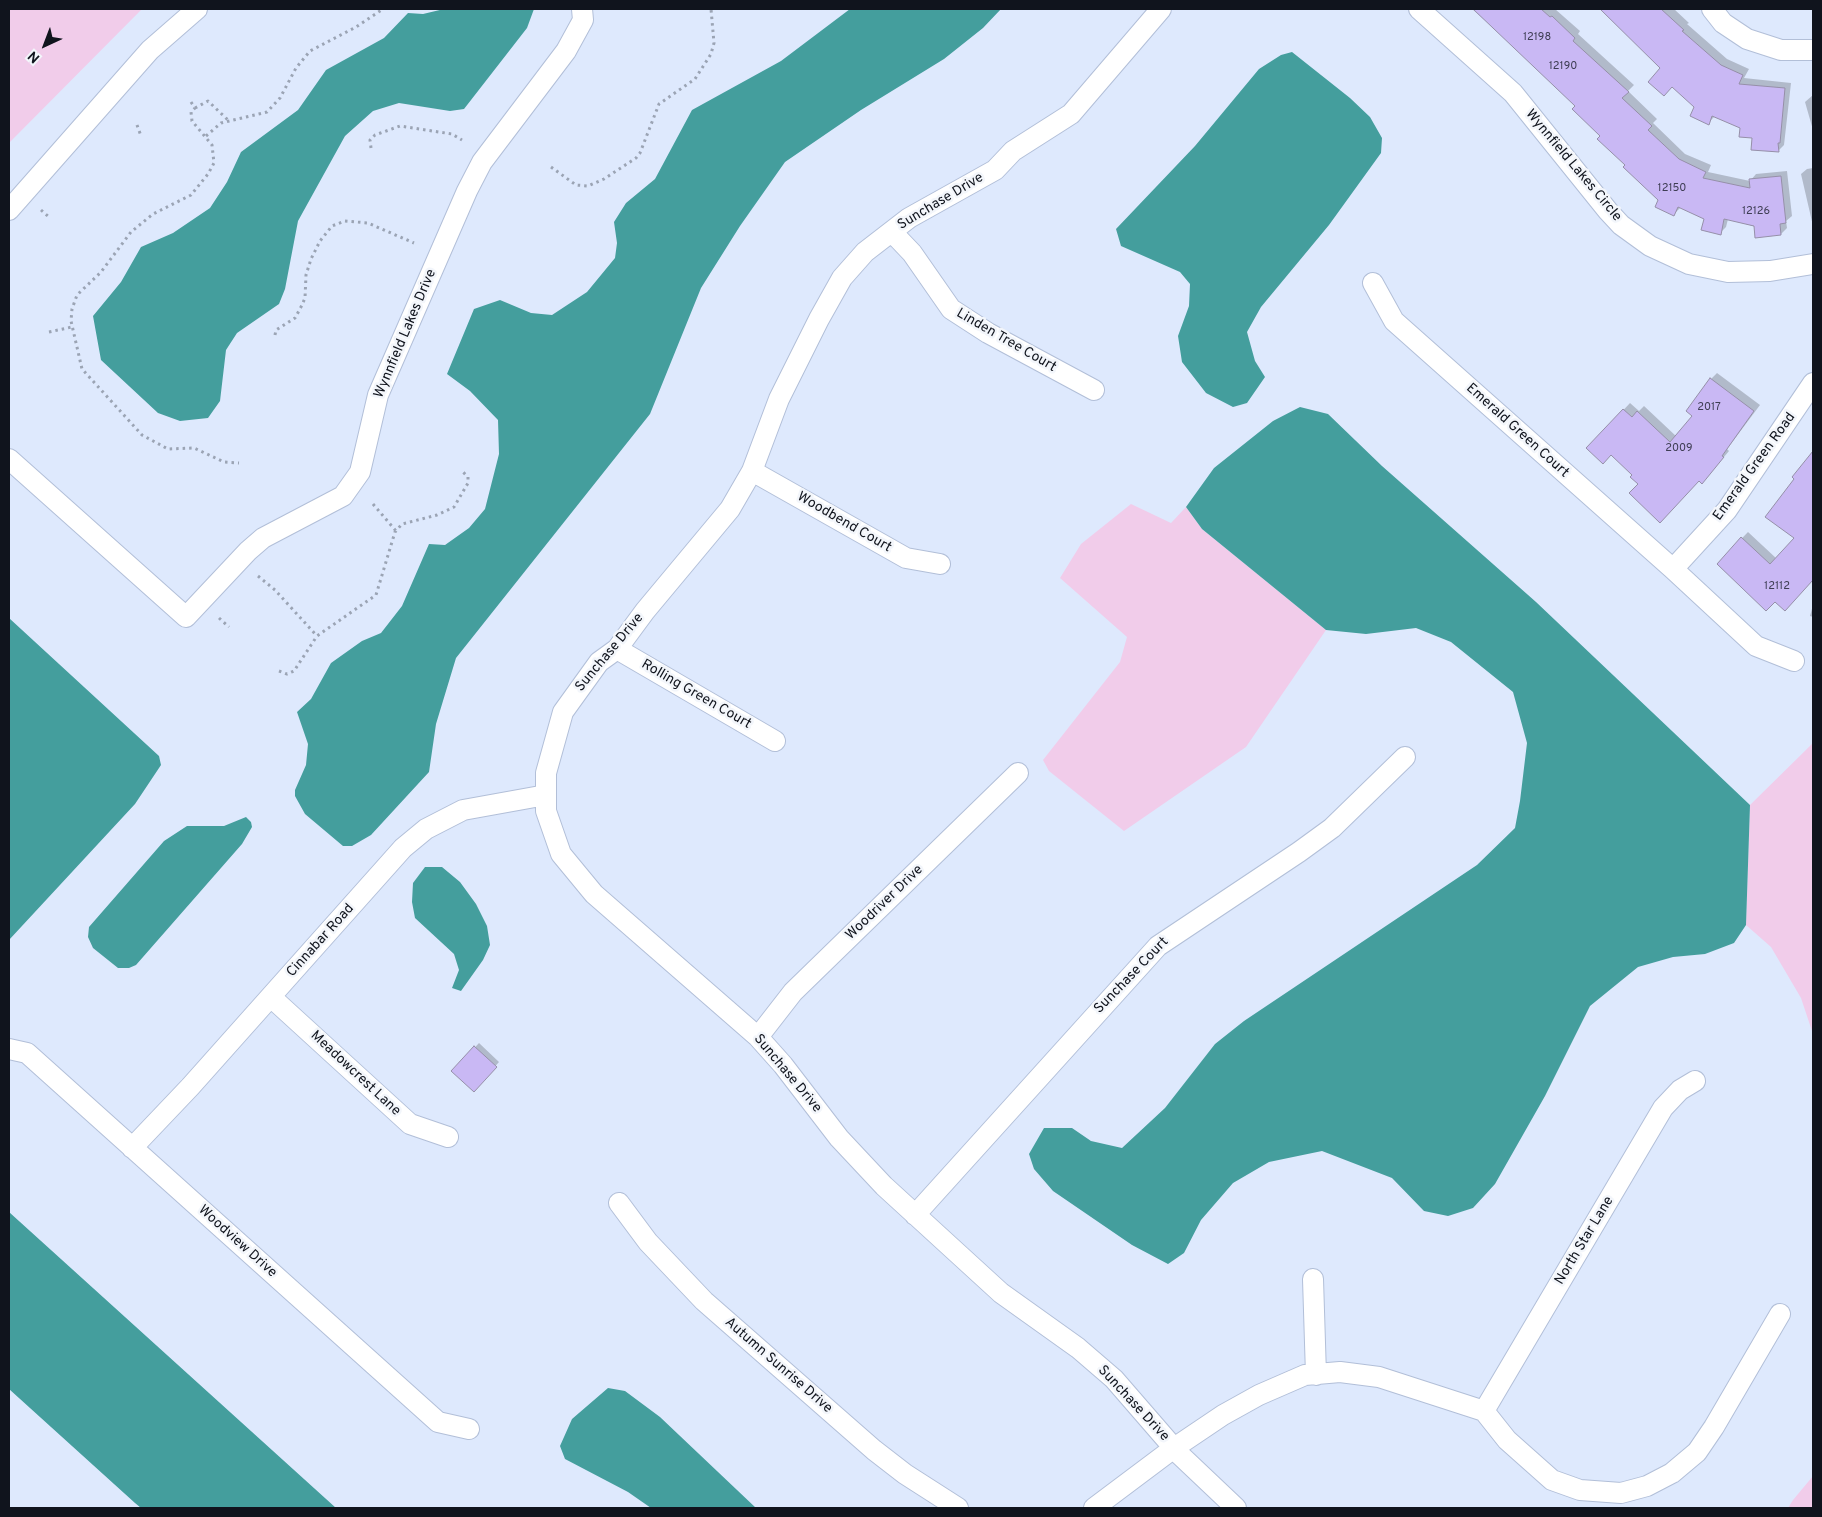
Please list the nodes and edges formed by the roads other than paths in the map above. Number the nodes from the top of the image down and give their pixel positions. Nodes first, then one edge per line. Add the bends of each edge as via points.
1 (197, 9) edge
2 (582, 9) edge
3 (1161, 9) edge
4 (1419, 9) edge
5 (1712, 9) edge
6 (1813, 50) edge
7 (9, 210) edge
8 (892, 232) junction
9 (1813, 264) edge
10 (1374, 283) dead end
11 (1813, 383) edge
12 (1094, 390) dead end
13 (9, 460) edge
14 (752, 470) junction
15 (940, 564) dead end
16 (1673, 569) junction
17 (617, 649) junction
18 (1794, 661) dead end
19 (775, 742) dead end
20 (1405, 757) dead end
21 (1018, 774) dead end
22 (546, 795) junction
23 (271, 997) junction
24 (758, 1037) junction
25 (9, 1049) edge
26 (1696, 1081) dead end
27 (448, 1137) dead end
28 (132, 1148) junction
29 (619, 1203) dead end
30 (915, 1215) junction
31 (1313, 1279) dead end
32 (1780, 1314) dead end
33 (1316, 1374) junction
34 (1484, 1411) junction
35 (469, 1429) dead end
36 (1174, 1448) junction
37 (1622, 1501) edge
38 (958, 1508) edge
39 (1094, 1508) edge
40 (1236, 1508) edge

1 - 7 street via 150,50
2 - 13 street, Wynnfield Lakes Drive via 583,20 566,51 487,155 467,191 378,395 360,472 343,496 263,538 186,617
3 - 8 street, Sunchase Drive via 1072,114 1013,152 994,170 910,218
4 - 9 street, Wynnfield Lakes Circle via 1512,93 1608,211 1650,246 1689,264 1728,272 1770,271
5 - 6 street via 1723,23 1747,39 1781,50
8 - 12 street, Linden Tree Court via 912,253 951,309 988,333
8 - 14 street, Sunchase Drive via 865,252 842,278 779,399
10 - 16 street, Emerald Green Court via 1394,321
11 - 16 street, Emerald Green Road via 1726,510
14 - 15 street, Woodbend Court via 906,558
14 - 17 street, Sunchase Drive via 730,509
16 - 18 street, Emerald Green Court via 1756,646
17 - 19 street, Rolling Green Court
17 - 22 street, Sunchase Drive via 599,662 563,712 546,773
20 - 30 street, Sunchase Court via 1371,792 1306,848 1158,946
21 - 24 street, Woodriver Drive via 793,992
22 - 23 street, Cinnabar Road via 463,810 426,829 403,848
22 - 24 street, Sunchase Drive via 546,810 561,854 594,894
23 - 27 street, Meadowcrest Lane via 410,1124
23 - 28 street, Cinnabar Road
24 - 30 street, Sunchase Drive via 839,1138
25 - 28 street, Woodview Drive via 27,1053
26 - 34 street, North Star Lane via 1680,1090 1664,1108
28 - 35 street, Woodview Drive via 438,1422
29 - 38 street, Autumn Sunrise Drive via 648,1242 704,1301 874,1450 904,1474
30 - 36 street, Sunchase Drive via 1001,1294 1078,1348 1114,1379
31 - 33 street
32 - 37 street via 1697,1452 1672,1473
33 - 34 street via 1340,1372 1379,1377
33 - 36 street via 1259,1395
34 - 37 street via 1507,1440 1552,1480
36 - 39 street
36 - 40 street, Sunchase Drive

